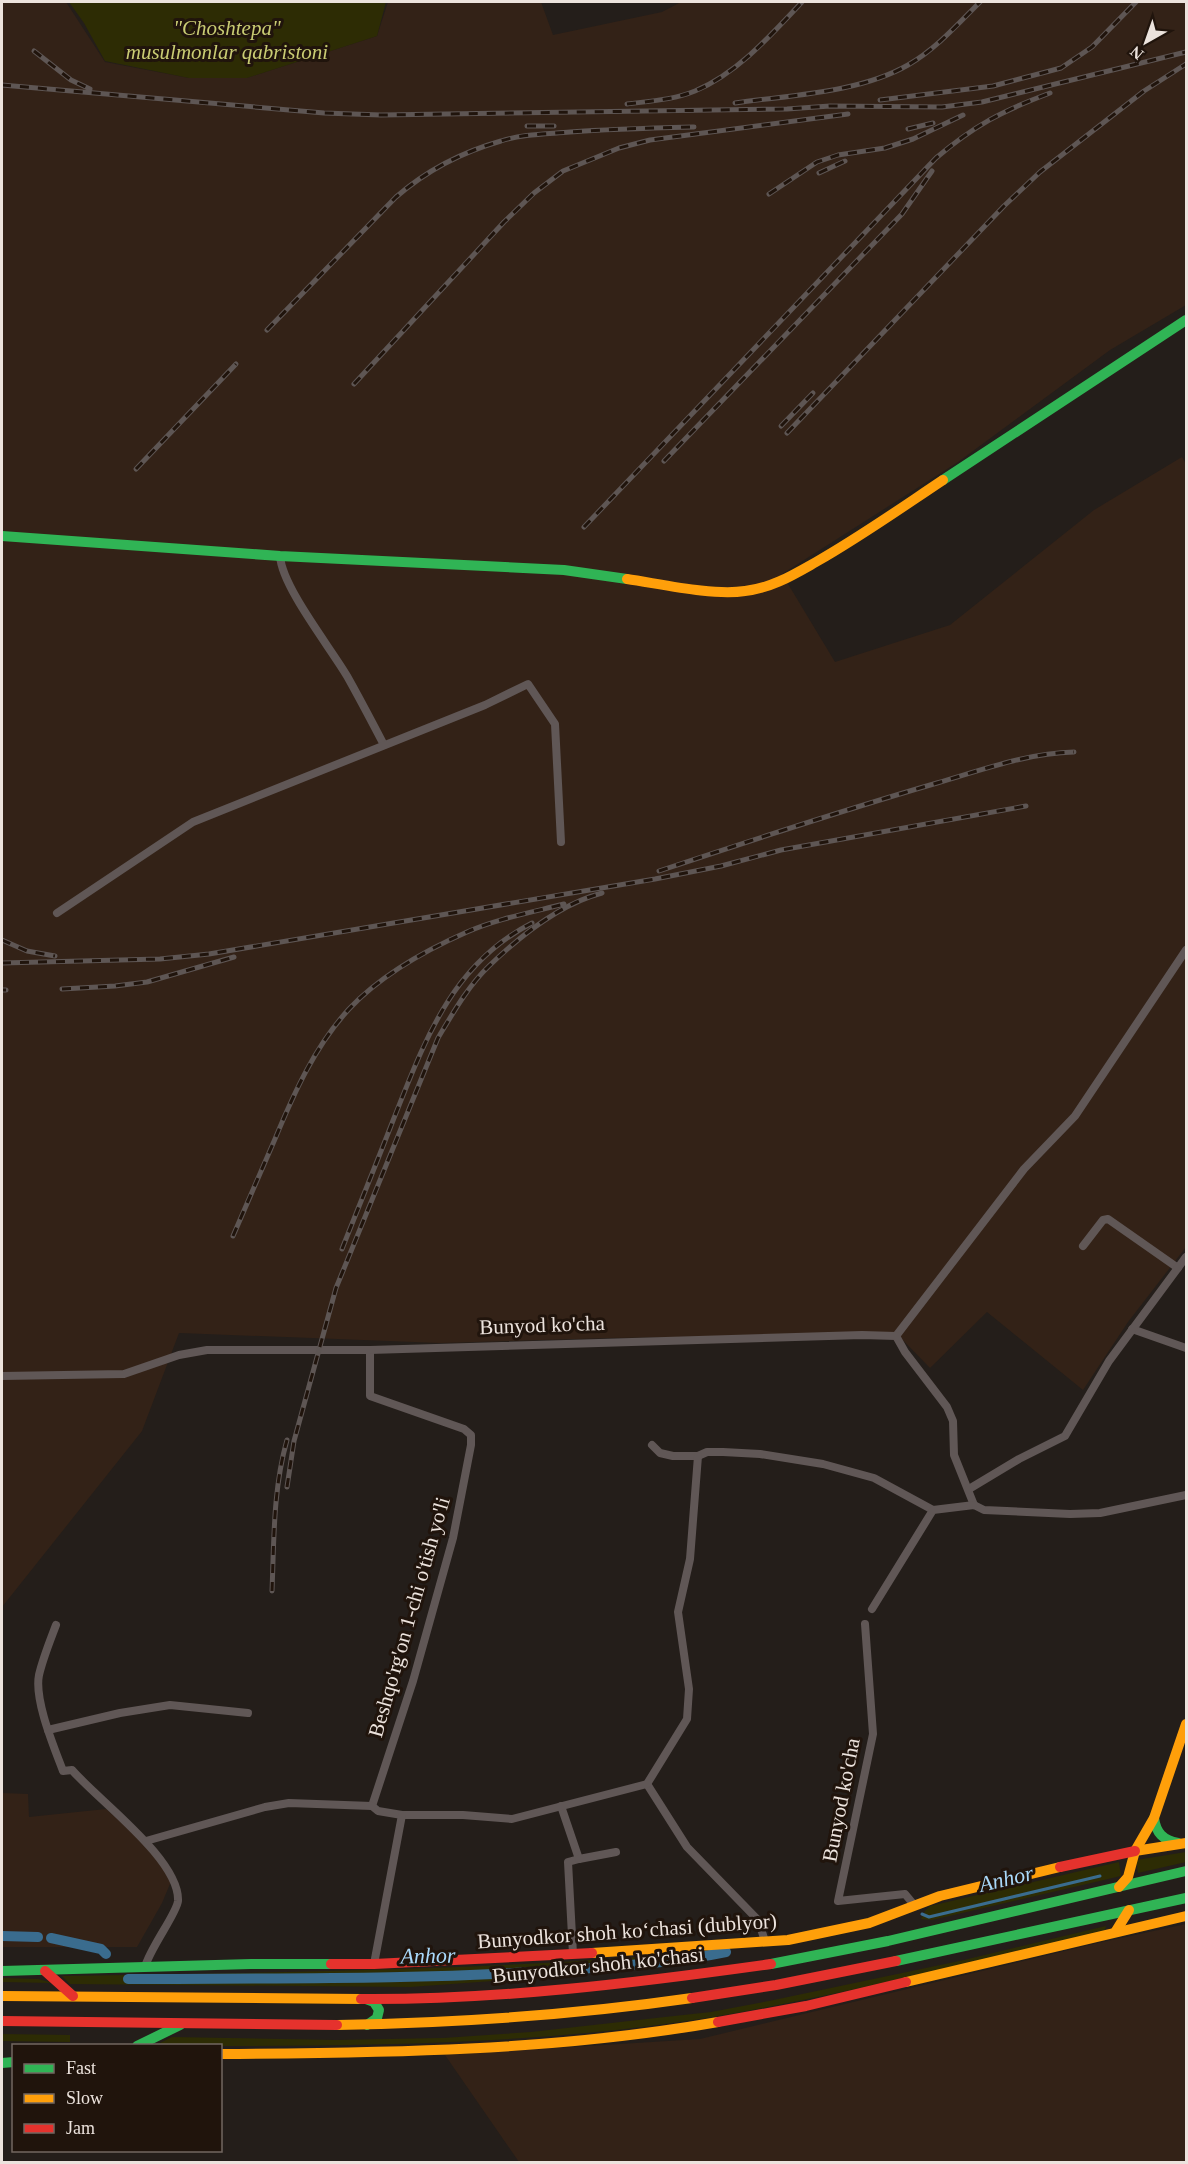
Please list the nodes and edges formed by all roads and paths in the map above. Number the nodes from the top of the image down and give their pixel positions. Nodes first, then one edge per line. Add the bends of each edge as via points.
1 (1186, 320) edge
2 (2, 536) edge
3 (280, 556) junction
4 (384, 745) junction
5 (561, 842) dead end
6 (57, 913) dead end
7 (1186, 950) edge
8 (1083, 1246) dead end
9 (1186, 1257) edge
10 (1178, 1268) junction
11 (1132, 1329) junction
12 (896, 1336) junction
13 (1186, 1348) edge
14 (370, 1350) junction
15 (2, 1376) edge
16 (652, 1445) dead end
17 (698, 1456) junction
18 (969, 1489) junction
19 (1186, 1495) edge
20 (974, 1505) junction
21 (933, 1510) junction
22 (872, 1609) dead end
23 (865, 1624) dead end
24 (56, 1625) dead end
25 (248, 1713) dead end
26 (1186, 1724) edge
27 (48, 1730) junction
28 (647, 1784) junction
29 (372, 1806) junction
30 (561, 1806) junction
31 (402, 1815) junction
32 (1154, 1818) junction
33 (146, 1841) junction
34 (1185, 1844) edge
35 (1135, 1851) junction
36 (616, 1852) dead end
37 (579, 1859) junction
38 (1186, 1871) edge
39 (1119, 1887) junction
40 (1186, 1898) edge
41 (915, 1906) junction
42 (1129, 1910) junction
43 (1186, 1916) edge
44 (1116, 1931) junction
45 (765, 1941) junction
46 (573, 1954) junction
47 (374, 1964) junction
48 (145, 1966) junction
49 (2, 1971) edge
50 (45, 1971) junction
51 (7, 1996) edge
52 (73, 1996) junction
53 (366, 1999) junction
54 (2, 2003) edge
55 (2, 2014) edge
56 (7, 2021) edge
57 (182, 2024) junction
58 (366, 2025) junction
59 (141, 2044) edge
60 (222, 2054) edge

1 - 3 main road via 842,547 794,575 760,589 703,590 564,570
2 - 3 main road
3 - 4 street via 291,588
4 - 5 street via 528,684 555,724
4 - 6 street via 193,822
7 - 12 street via 1075,1116 1024,1169
8 - 10 street via 1108,1219
9 - 10 street
10 - 11 street
11 - 13 street
11 - 18 street via 1065,1436
12 - 14 street, Bunyod ko'cha
12 - 18 street via 947,1407 953,1421 954,1455
14 - 15 street, Bunyod ko'cha via 207,1350 178,1355 124,1374
14 - 29 street, Beshqo'rg'on 1-chi o'tish yo'li via 370,1396 464,1429 471,1436 453,1538 413,1681
16 - 17 street via 660,1453
17 - 21 street via 707,1452 760,1454 823,1464 874,1478
17 - 28 street via 690,1559 678,1612 689,1689 687,1719
18 - 20 street
19 - 20 street via 1100,1513 984,1510
20 - 21 street
21 - 22 street
23 - 41 street, Bunyod ko'cha via 873,1734 838,1901 905,1894
24 - 27 street via 39,1677
25 - 27 street via 170,1705
26 - 32 main road
27 - 33 street via 63,1771 72,1770
28 - 30 street
28 - 45 street via 687,1847 758,1920
29 - 31 street via 378,1811
29 - 33 street via 289,1803
30 - 31 street via 512,1819
30 - 37 street
31 - 47 street
32 - 34 main road via 1155,1830 1161,1837
32 - 35 main road
33 - 48 street via 176,1883 178,1903
34 - 35 main road, Bunyodkor shoh koʻchasi (dublyor)
35 - 39 main road via 1128,1877
35 - 41 main road, Bunyodkor shoh koʻchasi (dublyor) via 940,1896
36 - 37 street
37 - 46 street via 568,1862
38 - 39 main road, Bunyodkor shoh ko'chasi
39 - 53 main road, Bunyodkor shoh ko'chasi via 824,1954 714,1973 521,1993
40 - 42 main road, Bunyodkor shoh ko'chasi
41 - 45 main road, Bunyodkor shoh koʻchasi (dublyor) via 869,1923
42 - 44 main road
42 - 58 main road, Bunyodkor shoh ko'chasi via 716,1996 519,2018
43 - 44 main road
44 - 60 main road via 806,2006 672,2030 519,2046
45 - 46 main road, Bunyodkor shoh koʻchasi (dublyor)
46 - 47 main road, Bunyodkor shoh koʻchasi (dublyor)
47 - 48 main road, Bunyodkor shoh koʻchasi (dublyor)
48 - 50 main road, Bunyodkor shoh koʻchasi (dublyor)
49 - 50 main road, Bunyodkor shoh koʻchasi (dublyor)
50 - 52 main road
51 - 52 main road, Bunyodkor shoh ko'chasi
51 - 54 main road
52 - 53 main road, Bunyodkor shoh ko'chasi
53 - 58 main road via 374,2002 379,2014
55 - 56 main road
56 - 57 main road, Bunyodkor shoh ko'chasi
57 - 58 main road, Bunyodkor shoh ko'chasi
57 - 59 main road

